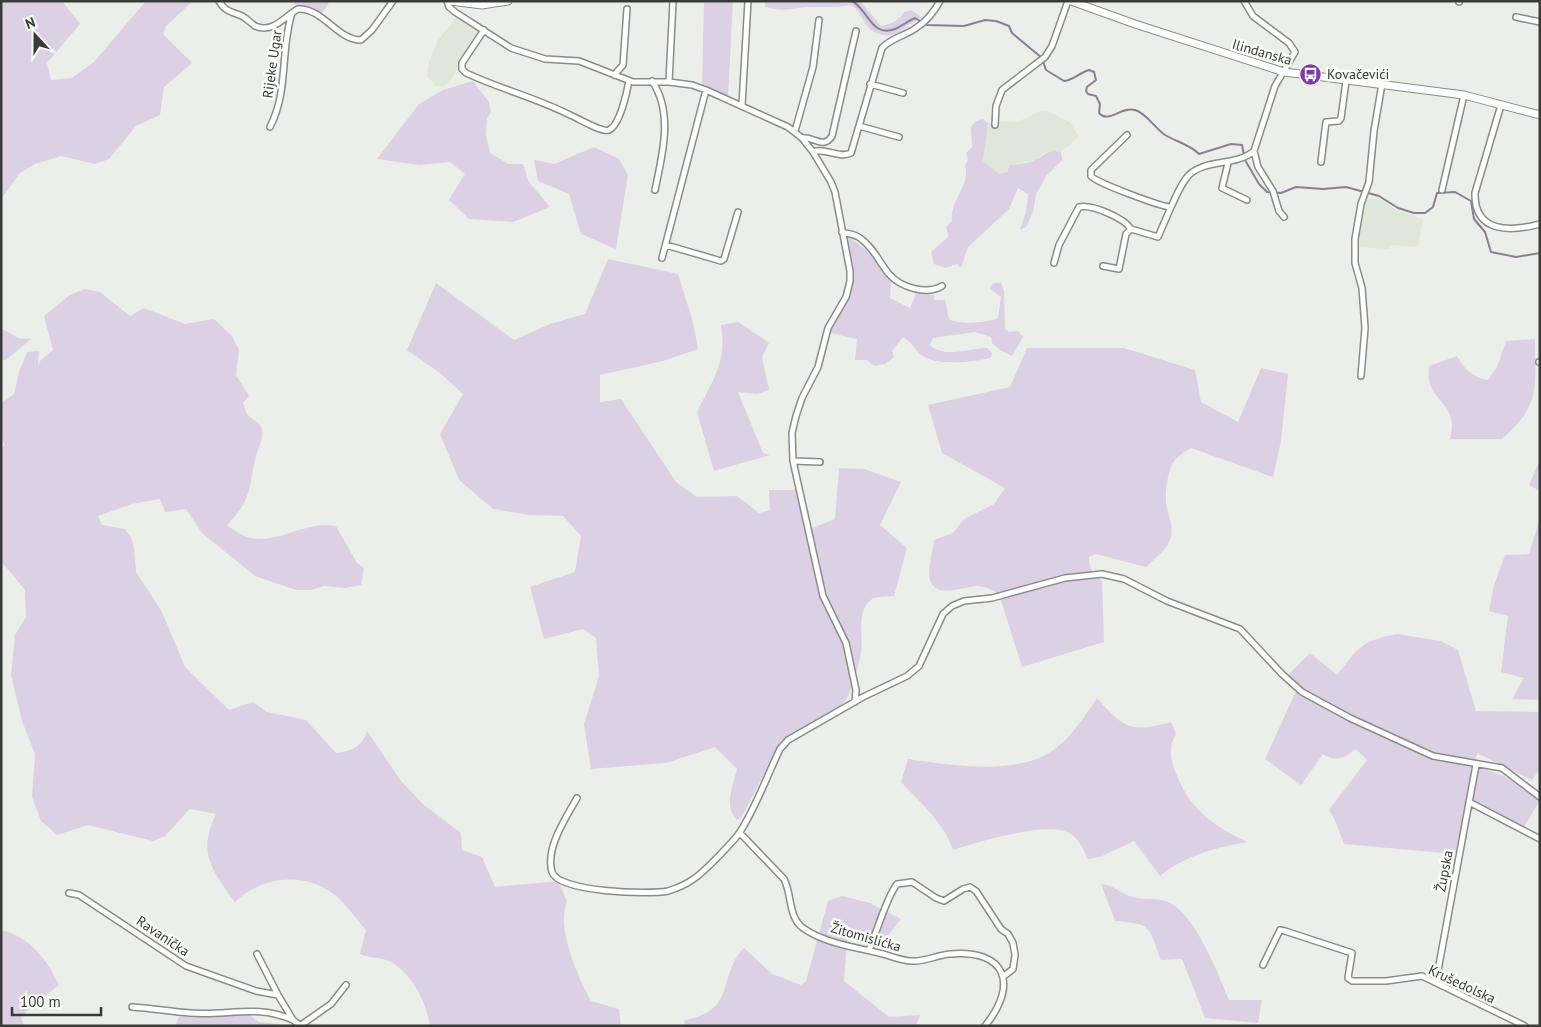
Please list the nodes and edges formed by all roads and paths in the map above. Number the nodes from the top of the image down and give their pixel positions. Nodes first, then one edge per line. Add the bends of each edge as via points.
1 (220, 1) edge
2 (394, 1) edge
3 (448, 1) edge
4 (508, 1) edge
5 (673, 1) edge
6 (748, 1) edge
7 (940, 1) edge
8 (1070, 1) edge
9 (1244, 1) edge
10 (627, 9) dead end
11 (292, 13) junction
12 (1516, 16) dead end
13 (819, 20) dead end
14 (1540, 22) edge
15 (484, 30) junction
16 (856, 31) dead end
17 (1284, 72) junction
18 (614, 75) junction
19 (628, 81) junction
20 (652, 81) junction
21 (1346, 81) junction
22 (669, 82) junction
23 (870, 84) junction
24 (1382, 84) junction
25 (706, 90) junction
26 (903, 93) dead end
27 (1464, 95) junction
28 (742, 105) junction
29 (1501, 105) junction
30 (1540, 115) edge
31 (995, 124) dead end
32 (859, 126) junction
33 (270, 127) dead end
34 (795, 131) junction
35 (1127, 135) dead end
36 (899, 137) dead end
37 (802, 138) junction
38 (1254, 151) junction
39 (813, 152) junction
40 (1321, 162) dead end
41 (1228, 163) junction
42 (655, 190) dead end
43 (1442, 190) dead end
44 (1247, 200) dead end
45 (1171, 208) junction
46 (738, 212) dead end
47 (1284, 217) dead end
48 (1540, 224) edge
49 (1131, 229) junction
50 (842, 232) junction
51 (666, 245) junction
52 (662, 258) dead end
53 (1054, 263) dead end
54 (1103, 266) dead end
55 (942, 286) dead end
56 (1361, 376) dead end
57 (793, 461) junction
58 (820, 462) dead end
59 (854, 702) junction
60 (1476, 765) junction
61 (1540, 797) edge
62 (577, 798) dead end
63 (1469, 802) junction
64 (740, 833) junction
65 (1540, 839) edge
66 (69, 892) dead end
67 (869, 950) junction
68 (257, 954) dead end
69 (1263, 965) dead end
70 (1004, 976) junction
71 (1436, 981) junction
72 (346, 985) dead end
73 (278, 995) junction
74 (132, 1006) dead end
75 (294, 1020) junction
76 (301, 1025) edge
77 (985, 1026) edge
78 (1525, 1026) edge

1 - 11 street via 228,11 259,27 276,25
2 - 11 street, Rijeke Ugar via 361,40 345,35 306,10 298,9
3 - 4 street via 482,5
3 - 15 street via 452,10
5 - 22 street
6 - 28 street
7 - 23 street via 926,21 882,48
8 - 17 street, Ilindanska
8 - 31 street via 1045,57 1002,90 996,106
9 - 17 street via 1253,16 1293,48 1294,55
10 - 18 street via 623,65
11 - 33 street, Rijeke Ugar via 284,83 276,117
12 - 14 street
13 - 34 street via 813,68
15 - 18 street via 511,48 545,59 579,61
15 - 19 street via 462,63 466,73 604,131 615,125 625,101
16 - 37 street via 832,136 824,143
17 - 21 street, Ilindanska
17 - 38 street via 1275,86
18 - 19 street
19 - 20 street
20 - 22 street
20 - 42 street via 664,119 662,156
21 - 24 street, Ilindanska
21 - 40 street via 1341,118 1326,122
22 - 25 street
23 - 26 street
23 - 32 street
24 - 27 street, Ilindanska
24 - 56 street via 1354,253 1362,288 1365,328
25 - 28 street
25 - 51 street
27 - 29 street, Ilindanska
27 - 43 street
28 - 34 street
29 - 30 street, Ilindanska
29 - 48 street via 1475,200 1482,218 1491,227 1519,228
32 - 36 street
32 - 39 street via 848,154
34 - 37 street
35 - 45 street via 1091,170 1092,178 1158,206
37 - 39 street
38 - 41 street
38 - 47 street via 1258,167
39 - 50 street via 831,182
41 - 44 street via 1222,188
41 - 45 street via 1202,167 1189,175
45 - 49 street via 1158,237
46 - 51 street via 724,260
49 - 53 street via 1122,219 1087,206 1079,207 1059,245
49 - 54 street via 1126,234 1119,268
50 - 55 street via 859,237 876,253 892,277 908,286 926,292
50 - 57 street via 850,271 849,290 828,328 820,363 796,416 792,434
51 - 52 street
57 - 58 street
57 - 59 street via 824,596 846,643 856,690
59 - 60 street via 907,676 918,666 943,614 952,606 1065,578 1114,575 1167,601 1240,629 1302,692 1350,718 1433,756
59 - 64 street via 788,740
60 - 61 street via 1502,768
60 - 63 street, Župska
62 - 64 street via 554,841 554,877 566,883 638,894 667,891 697,876
63 - 65 street
63 - 71 street, Župska
64 - 67 street, Žitomislićka via 784,879 789,888 793,914 804,928 835,942
66 - 73 street, Ravanička via 80,895 186,966 256,991
67 - 70 street, Žitomislićka via 911,961 949,954 979,954 996,964
67 - 70 street via 890,893 897,884 912,882 944,900 970,888 976,891 1012,943 1016,955 1013,969
68 - 73 street
69 - 71 street, Krušedolska via 1280,930 1352,953 1348,978 1352,981 1422,976
70 - 77 street via 996,1012
71 - 78 street, Krušedolska
72 - 76 street via 331,1004
73 - 75 street
74 - 75 street via 190,1013 276,1012
75 - 76 street

